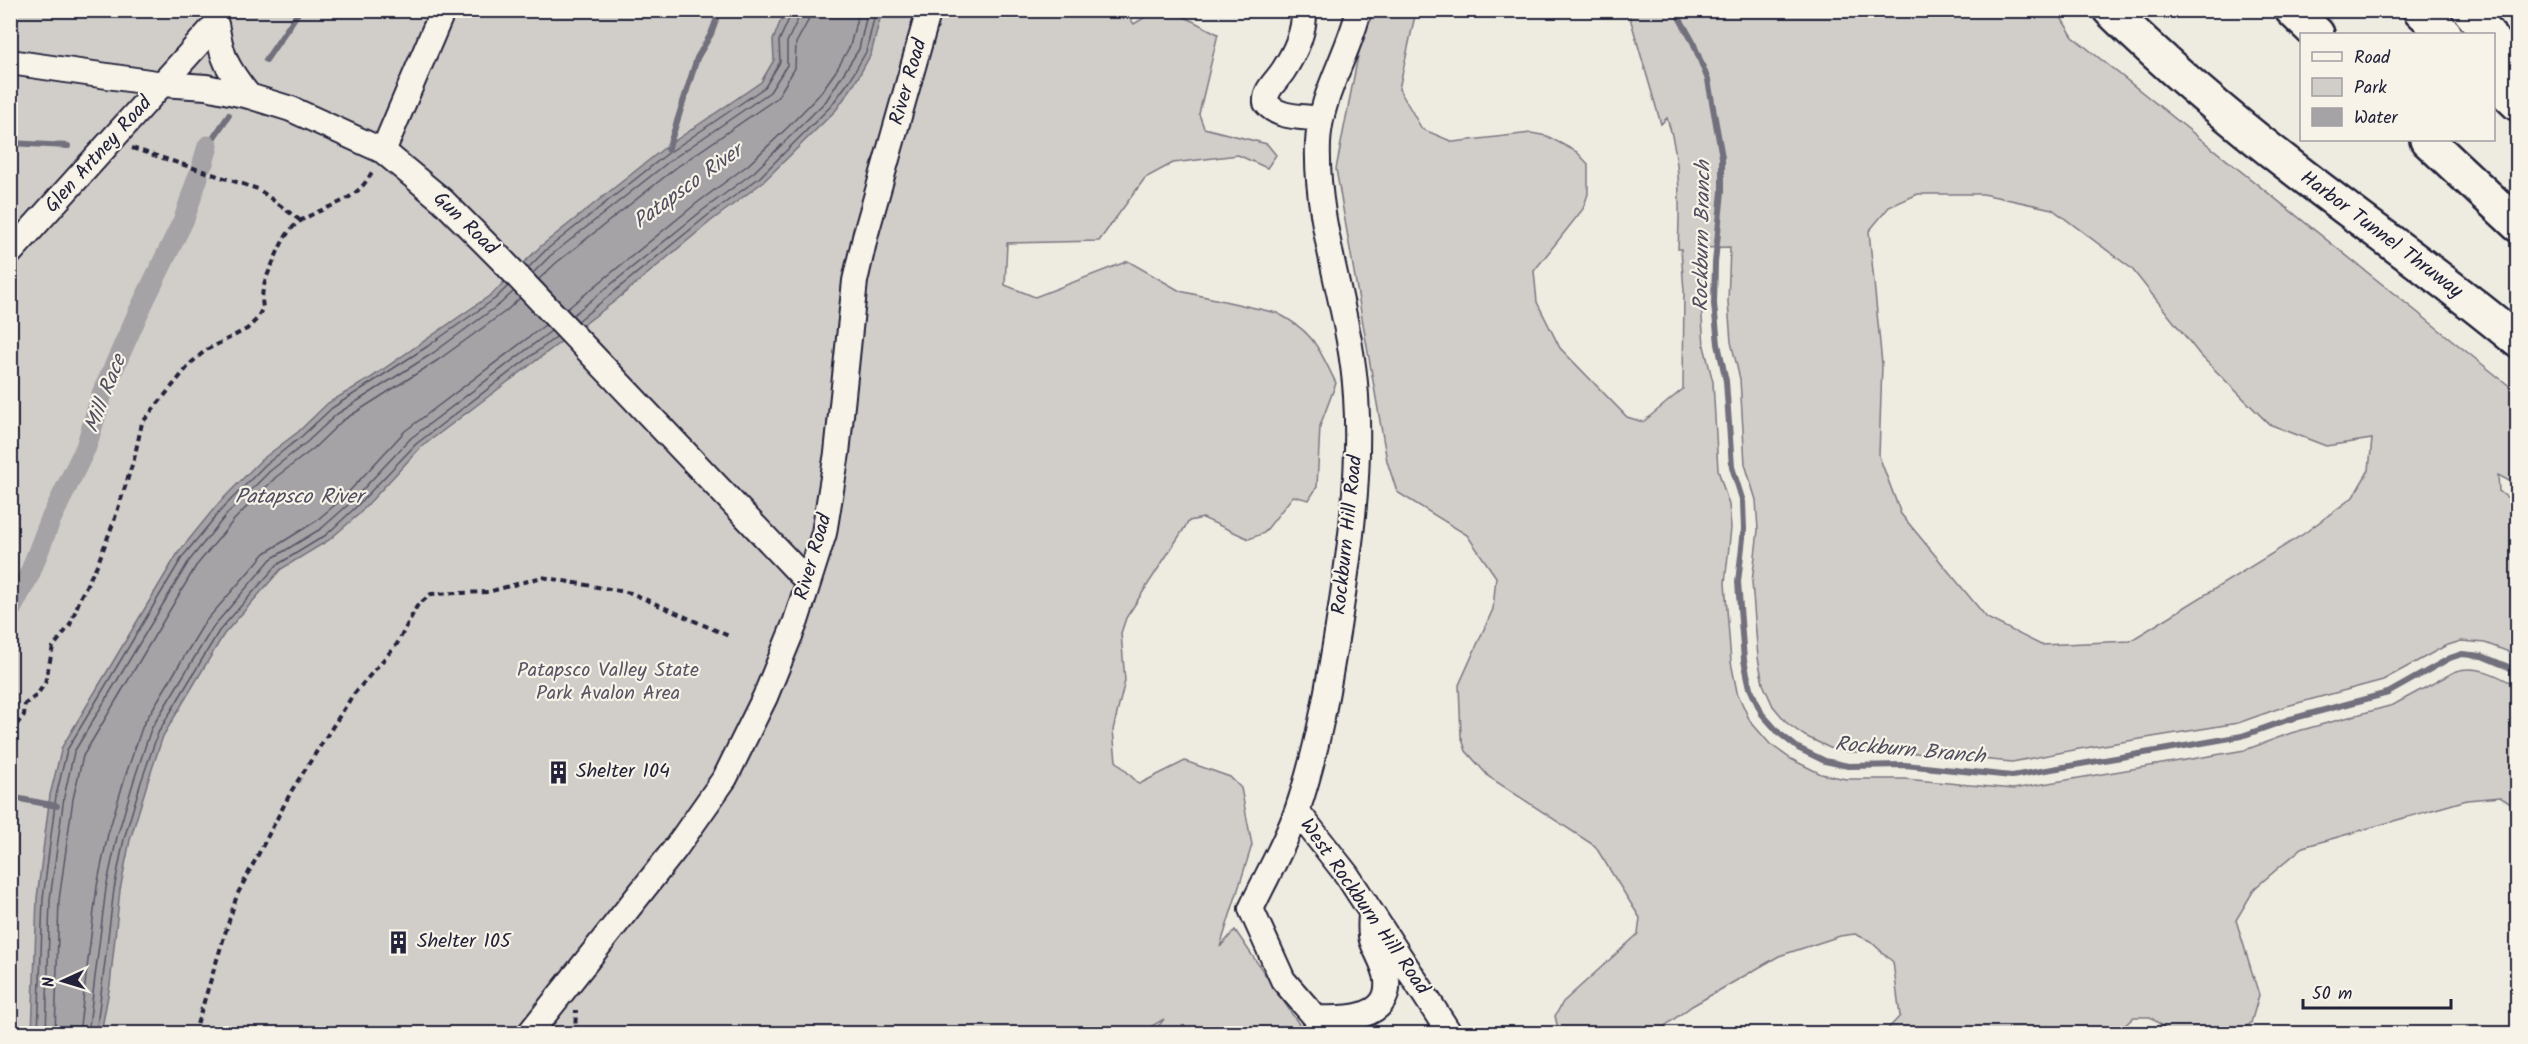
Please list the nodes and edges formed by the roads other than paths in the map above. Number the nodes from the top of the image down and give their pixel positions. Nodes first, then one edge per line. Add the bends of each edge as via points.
1 (442, 10) edge
2 (928, 10) edge
3 (1304, 10) edge
4 (1359, 10) edge
5 (2110, 10) edge
6 (2292, 10) edge
7 (2420, 10) edge
8 (2469, 10) edge
9 (2316, 33) edge
10 (2444, 33) edge
11 (2487, 33) edge
12 (2495, 45) edge
13 (10, 62) edge
14 (2517, 73) edge
15 (2495, 83) edge
16 (163, 84) junction
17 (249, 96) junction
18 (2517, 104) edge
19 (1321, 119) junction
20 (2428, 141) edge
21 (382, 151) junction
22 (2517, 225) edge
23 (10, 253) edge
24 (2517, 341) edge
25 (808, 582) junction
26 (1297, 811) junction
27 (1371, 912) junction
28 (529, 1034) edge
29 (1450, 1034) edge

1 - 21 street
2 - 25 street, River Road via 855,281 837,453 824,533
3 - 19 street via 1295,51 1266,92 1266,103 1280,115
4 - 19 street, Rockburn Hill Road
5 - 24 highway, Harbor Tunnel Thruway via 2155,54 2296,171
6 - 9 highway
7 - 10 highway
8 - 11 highway
12 - 14 highway
13 - 16 street, Gun Road
15 - 18 highway
16 - 17 street, Gun Road
16 - 17 street, Glen Artney Road via 216,24 223,58
16 - 23 street, Glen Artney Road
17 - 21 street, Gun Road via 291,109
19 - 26 street, Rockburn Hill Road via 1320,191 1356,394 1357,445 1349,558 1331,673 1315,752
20 - 22 highway
21 - 25 street, Gun Road via 443,201 500,258
25 - 28 street, River Road via 765,697 725,778 675,849
26 - 27 street, West Rockburn Hill Road
26 - 27 street, Rockburn Hill Road via 1251,909 1283,980 1316,1018 1349,1019 1378,1008 1385,997 1387,979 1371,937
27 - 29 street, West Rockburn Hill Road

